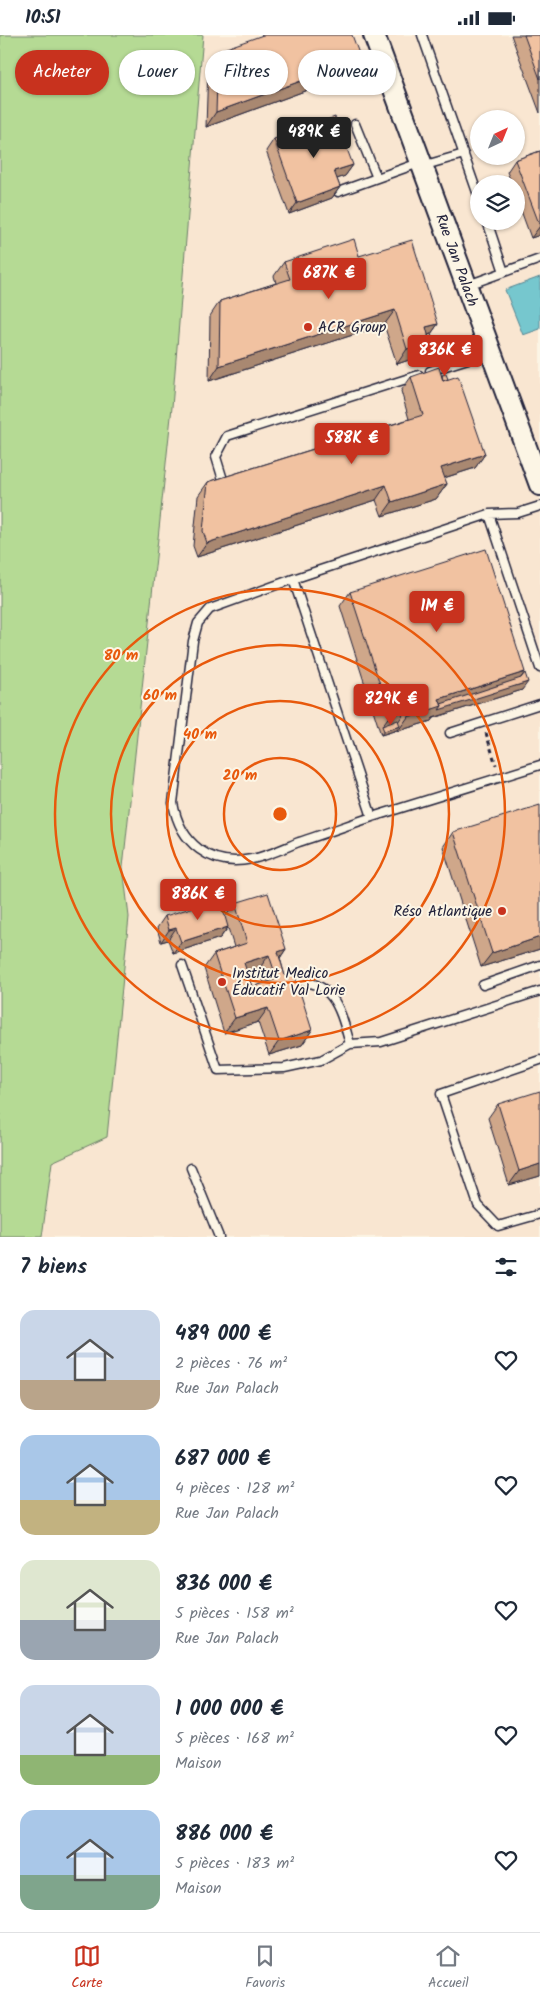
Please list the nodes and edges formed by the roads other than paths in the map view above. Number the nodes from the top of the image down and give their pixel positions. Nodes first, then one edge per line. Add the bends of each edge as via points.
1 (374, 35) edge
2 (422, 35) edge
3 (356, 124) dead end
4 (464, 154) junction
5 (421, 164) junction
6 (471, 175) edge
7 (377, 178) junction
8 (338, 192) edge
9 (490, 230) edge
10 (540, 259) edge
11 (504, 272) junction
12 (466, 286) junction
13 (491, 351) junction
14 (538, 472) edge
15 (224, 483) edge
16 (540, 506) edge
17 (489, 514) junction
18 (293, 579) junction
19 (540, 668) edge
20 (540, 705) edge
21 (450, 733) dead end
22 (540, 765) edge
23 (372, 817) junction
24 (182, 965) dead end
25 (540, 965) edge
26 (291, 981) edge
27 (483, 985) dead end
28 (540, 991) edge
29 (350, 1044) junction
30 (540, 1060) edge
31 (191, 1168) dead end
32 (540, 1214) edge
33 (219, 1237) edge

1 - 5 street, Rue Jan Palach
2 - 4 lane
3 - 7 lane
4 - 5 lane
4 - 6 lane
5 - 7 lane
5 - 12 street, Rue Jan Palach
7 - 8 lane
9 - 11 lane
10 - 11 lane
11 - 12 lane
12 - 13 street, Rue Jan Palach
13 - 14 street, Rue Jan Palach
13 - 15 lane via 227,436 216,457
16 - 17 lane via 518,513
17 - 18 lane
17 - 19 lane
18 - 23 lane
18 - 23 lane via 210,609 198,623 192,641 173,803 176,819 193,847 227,861 252,859
20 - 21 lane
22 - 23 lane
24 - 29 lane via 218,1070 284,1068 321,1060
25 - 27 lane
26 - 29 lane via 306,980 320,985 334,999 341,1011
28 - 29 lane via 380,1042
30 - 32 lane via 442,1094 478,1205 498,1226
31 - 33 lane

